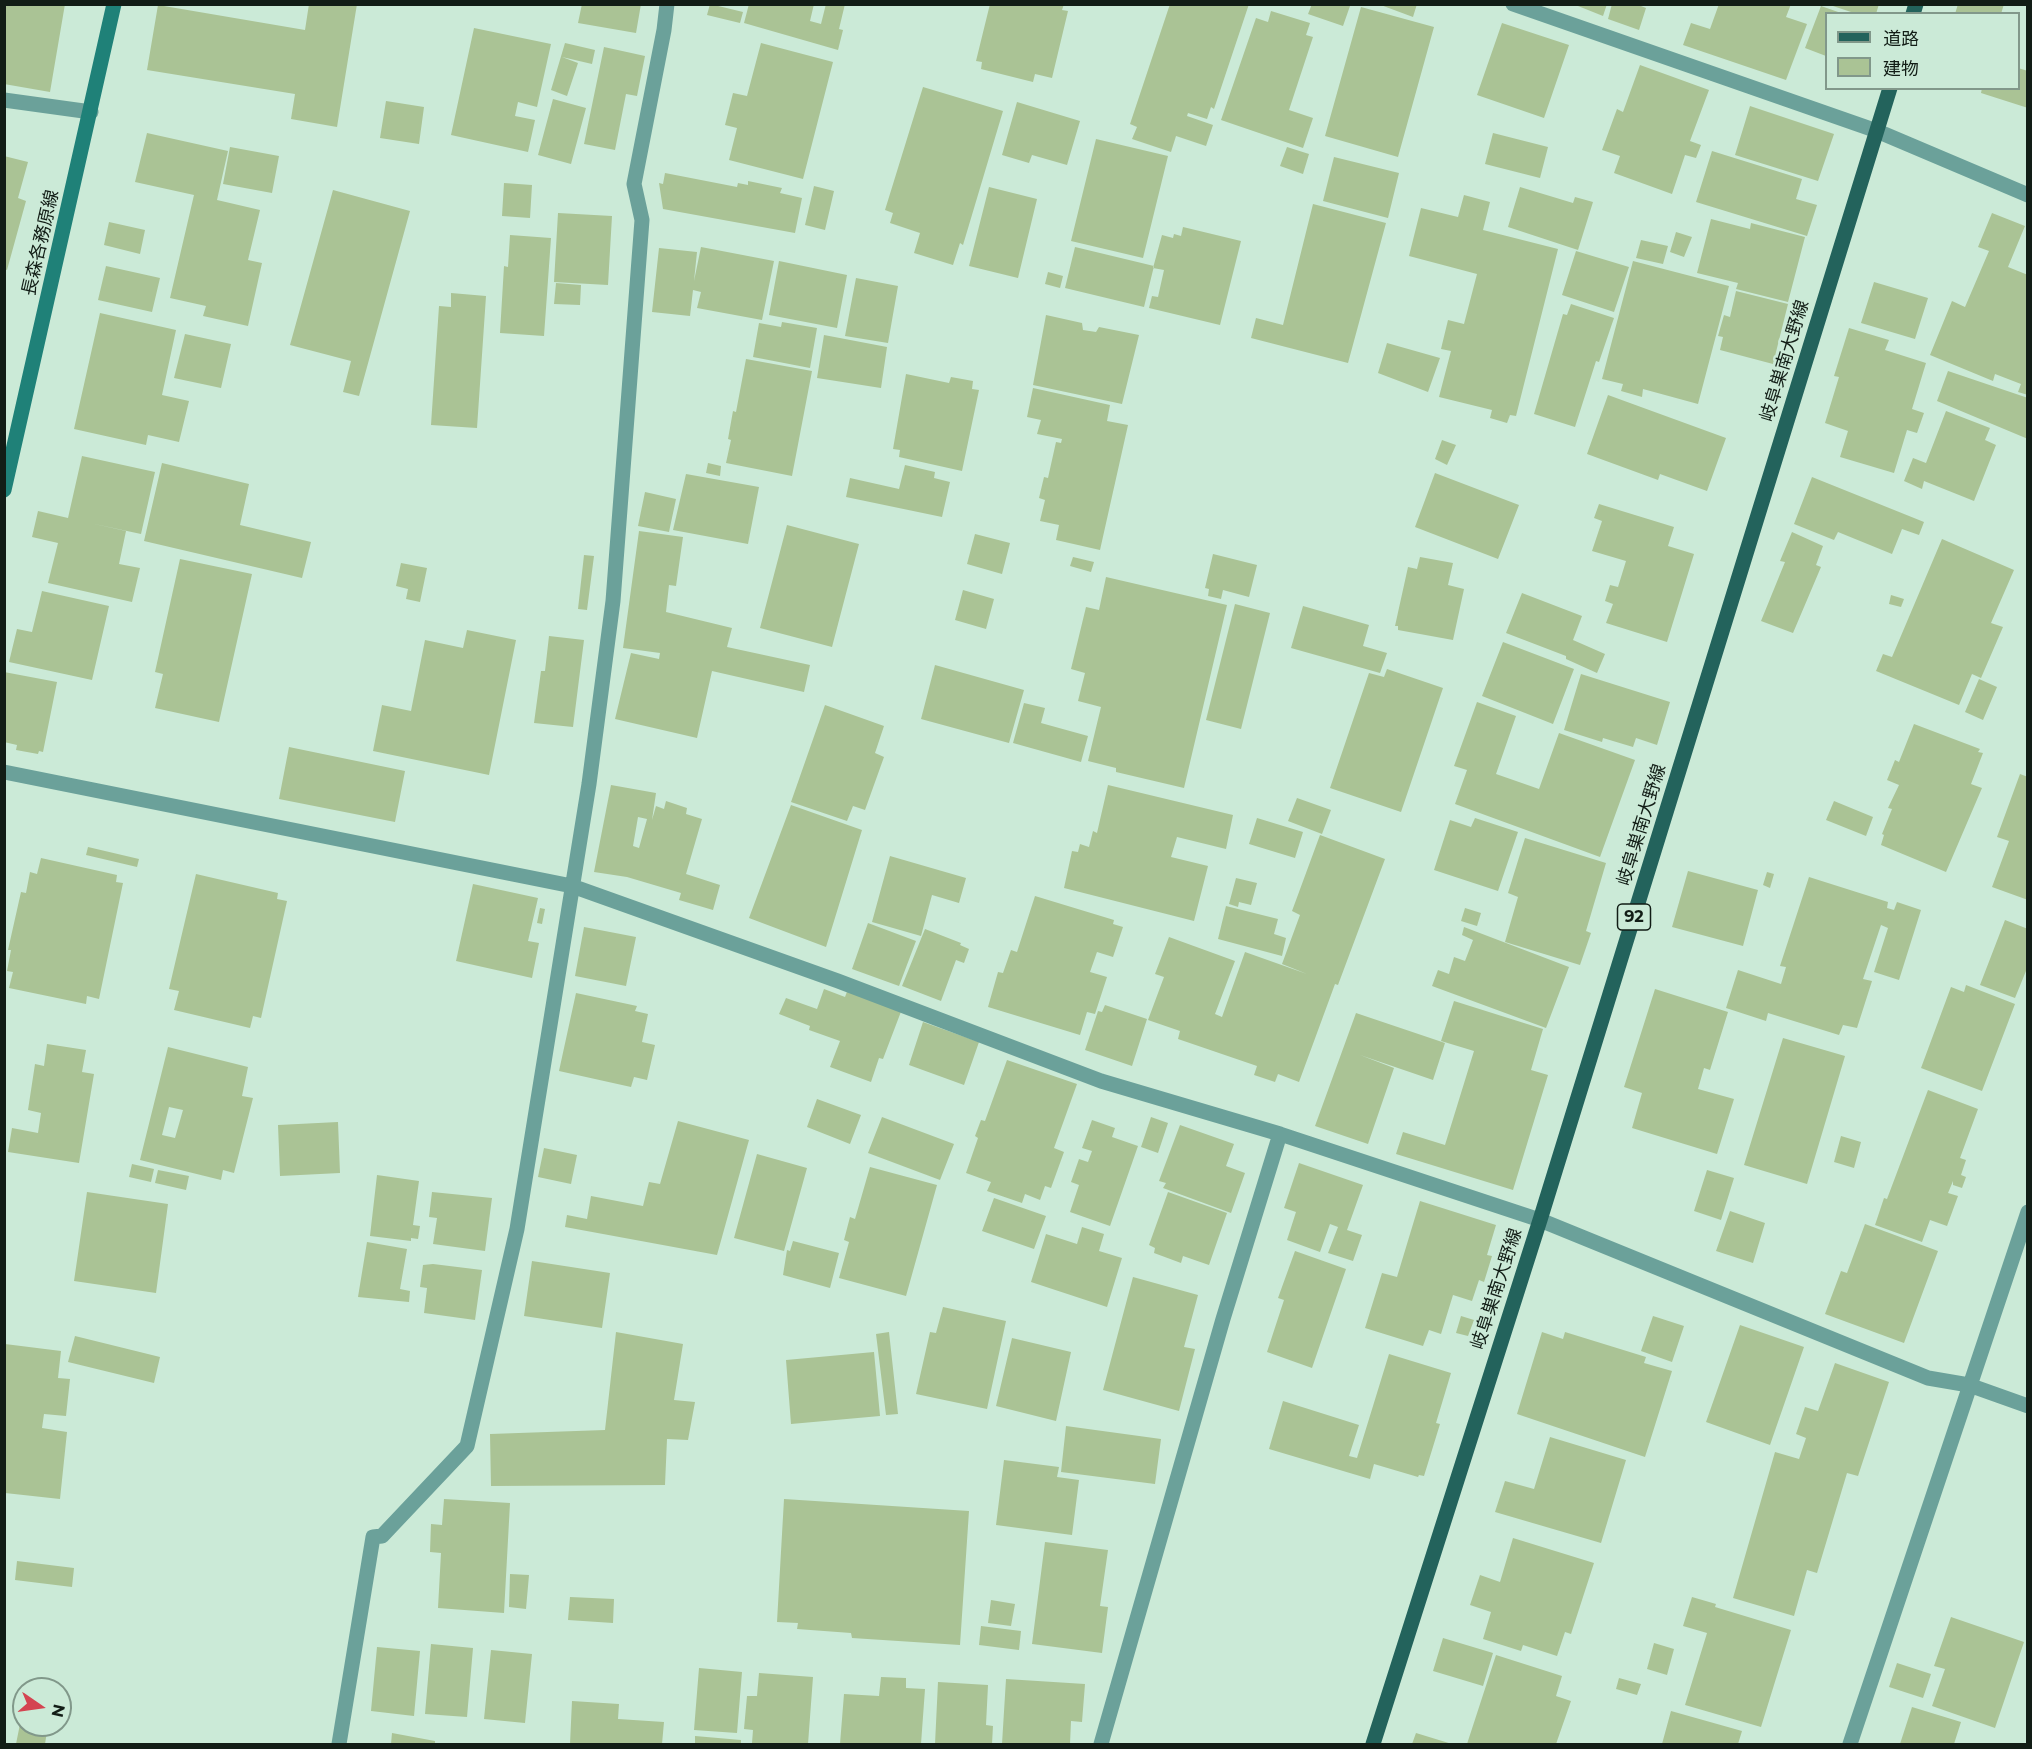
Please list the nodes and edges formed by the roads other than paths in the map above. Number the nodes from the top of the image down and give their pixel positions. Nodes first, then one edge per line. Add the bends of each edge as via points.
1 (114, 4) edge
2 (667, 4) edge
3 (1513, 4) edge
4 (1889, 90) edge
5 (4, 100) edge
6 (91, 112) junction
7 (1877, 130) junction
8 (2028, 195) edge
9 (4, 490) edge
10 (4, 772) edge
11 (572, 886) junction
12 (1280, 1134) junction
13 (2028, 1212) edge
14 (1540, 1220) junction
15 (1969, 1385) junction
16 (2028, 1406) edge
17 (339, 1744) edge
18 (1101, 1744) edge
19 (1373, 1744) edge
20 (1850, 1744) edge

1 - 6 main road, 長森各務原線
2 - 11 street via 634,184 642,220 613,601
3 - 7 street
4 - 7 main road, 岐阜巣南大野線 / 92
5 - 6 street
6 - 9 main road, 長森各務原線
7 - 8 street
7 - 14 main road, 岐阜巣南大野線 / 92
10 - 11 street
11 - 12 street via 1101,1080
11 - 17 street via 517,1229 467,1446 382,1536 373,1537
12 - 14 street
12 - 18 street
13 - 15 street
14 - 15 street via 1928,1378
14 - 19 main road, 岐阜巣南大野線 / 92
15 - 16 street
15 - 20 street

